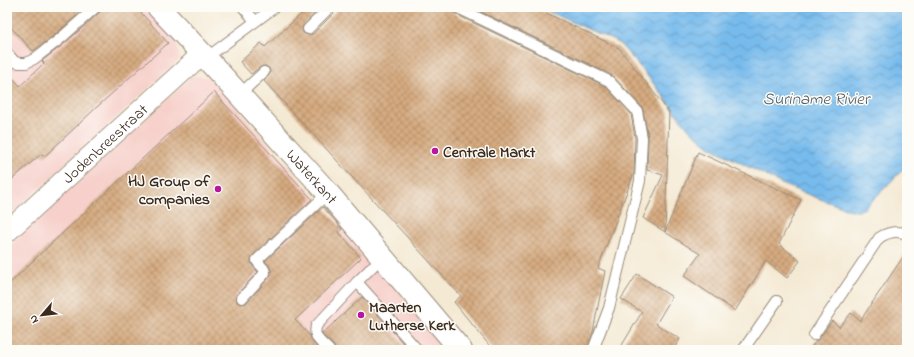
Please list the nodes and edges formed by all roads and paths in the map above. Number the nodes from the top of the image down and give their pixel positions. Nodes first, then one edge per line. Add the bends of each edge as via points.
1 (96, 7) edge
2 (158, 7) edge
3 (243, 7) edge
4 (275, 7) edge
5 (330, 7) edge
6 (456, 7) edge
7 (255, 21) junction
8 (308, 29) dead end
9 (7, 53) edge
10 (204, 56) junction
11 (264, 72) dead end
12 (239, 95) junction
13 (328, 194) junction
14 (7, 232) edge
15 (907, 234) edge
16 (382, 257) junction
17 (357, 282) junction
18 (242, 298) dead end
19 (777, 301) dead end
20 (814, 335) dead end
21 (329, 350) edge
22 (417, 350) edge
23 (461, 350) edge
24 (593, 350) edge
25 (743, 350) edge

1 - 9 lane via 34,59 26,63 15,62
2 - 10 main road, Waterkant
3 - 7 lane
4 - 7 lane
5 - 8 lane
6 - 24 lane via 609,81 637,111 642,138 640,181 609,308
7 - 10 lane
10 - 12 main road, Waterkant
10 - 14 street, Jodenbreestraat
11 - 12 lane
12 - 13 main road, Waterkant
13 - 16 main road, Waterkant
13 - 18 lane via 257,260 265,273
15 - 20 lane via 894,232 879,238
16 - 17 lane
16 - 23 main road, Waterkant
17 - 21 lane via 316,326 316,336
17 - 22 lane
19 - 25 lane

